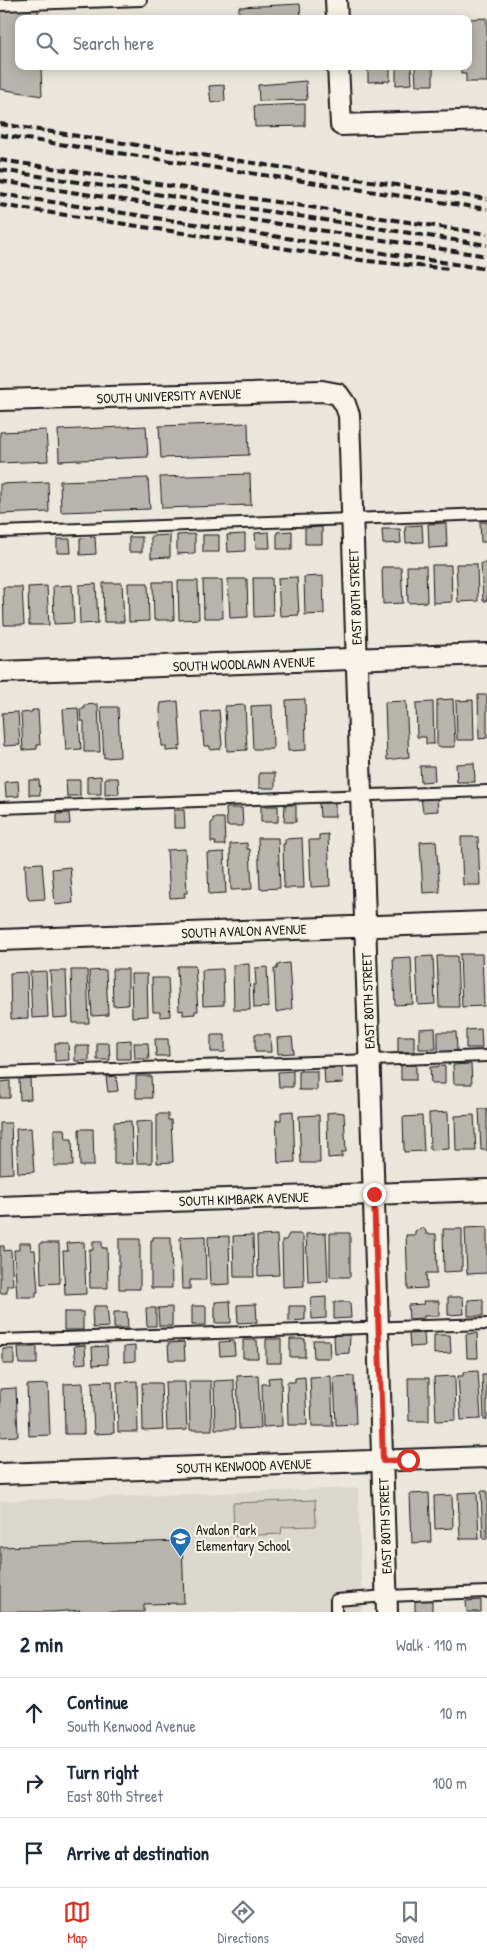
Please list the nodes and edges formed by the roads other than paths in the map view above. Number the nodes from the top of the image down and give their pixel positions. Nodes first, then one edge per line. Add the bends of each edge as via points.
1 (141, 0) edge
2 (336, 0) edge
3 (0, 5) edge
4 (337, 15) edge
5 (338, 70) edge
6 (487, 120) edge
7 (338, 394) joint
8 (0, 400) edge
9 (487, 514) edge
10 (352, 519) junction
11 (0, 532) edge
12 (487, 654) edge
13 (357, 660) junction
14 (0, 672) edge
15 (487, 791) edge
16 (361, 795) junction
17 (0, 808) edge
18 (487, 922) edge
19 (365, 927) junction
20 (0, 940) edge
21 (487, 1056) edge
22 (370, 1060) junction
23 (0, 1073) edge
24 (487, 1190) edge
25 (374, 1194) junction
26 (0, 1207) edge
27 (487, 1324) edge
28 (378, 1327) junction
29 (0, 1340) edge
30 (487, 1458) edge
31 (383, 1461) junction
32 (0, 1474) edge
33 (487, 1592) edge
34 (387, 1604) edge
35 (336, 1612) edge

1 - 3 lane
2 - 4 street
5 - 6 street via 341,125
7 - 8 street, SOUTH UNIVERSITY AVENUE via 322,391
7 - 10 street, EAST 80TH STREET via 349,415
9 - 10 lane
10 - 11 lane
10 - 13 street, EAST 80TH STREET
12 - 13 street, SOUTH WOODLAWN AVENUE
13 - 14 street, SOUTH WOODLAWN AVENUE
13 - 16 street, EAST 80TH STREET
15 - 16 lane
16 - 17 lane
16 - 19 street, EAST 80TH STREET
18 - 19 street, SOUTH AVALON AVENUE
19 - 20 street, SOUTH AVALON AVENUE
19 - 22 street, EAST 80TH STREET
21 - 22 lane
22 - 23 lane
22 - 25 street, EAST 80TH STREET
24 - 25 street, SOUTH KIMBARK AVENUE
25 - 26 street, SOUTH KIMBARK AVENUE
25 - 28 street, EAST 80TH STREET
27 - 28 lane
28 - 29 lane
28 - 31 street, EAST 80TH STREET
30 - 31 street, SOUTH KENWOOD AVENUE
31 - 32 street, SOUTH KENWOOD AVENUE
31 - 34 street, EAST 80TH STREET
33 - 34 lane
34 - 35 lane via 336,1600

